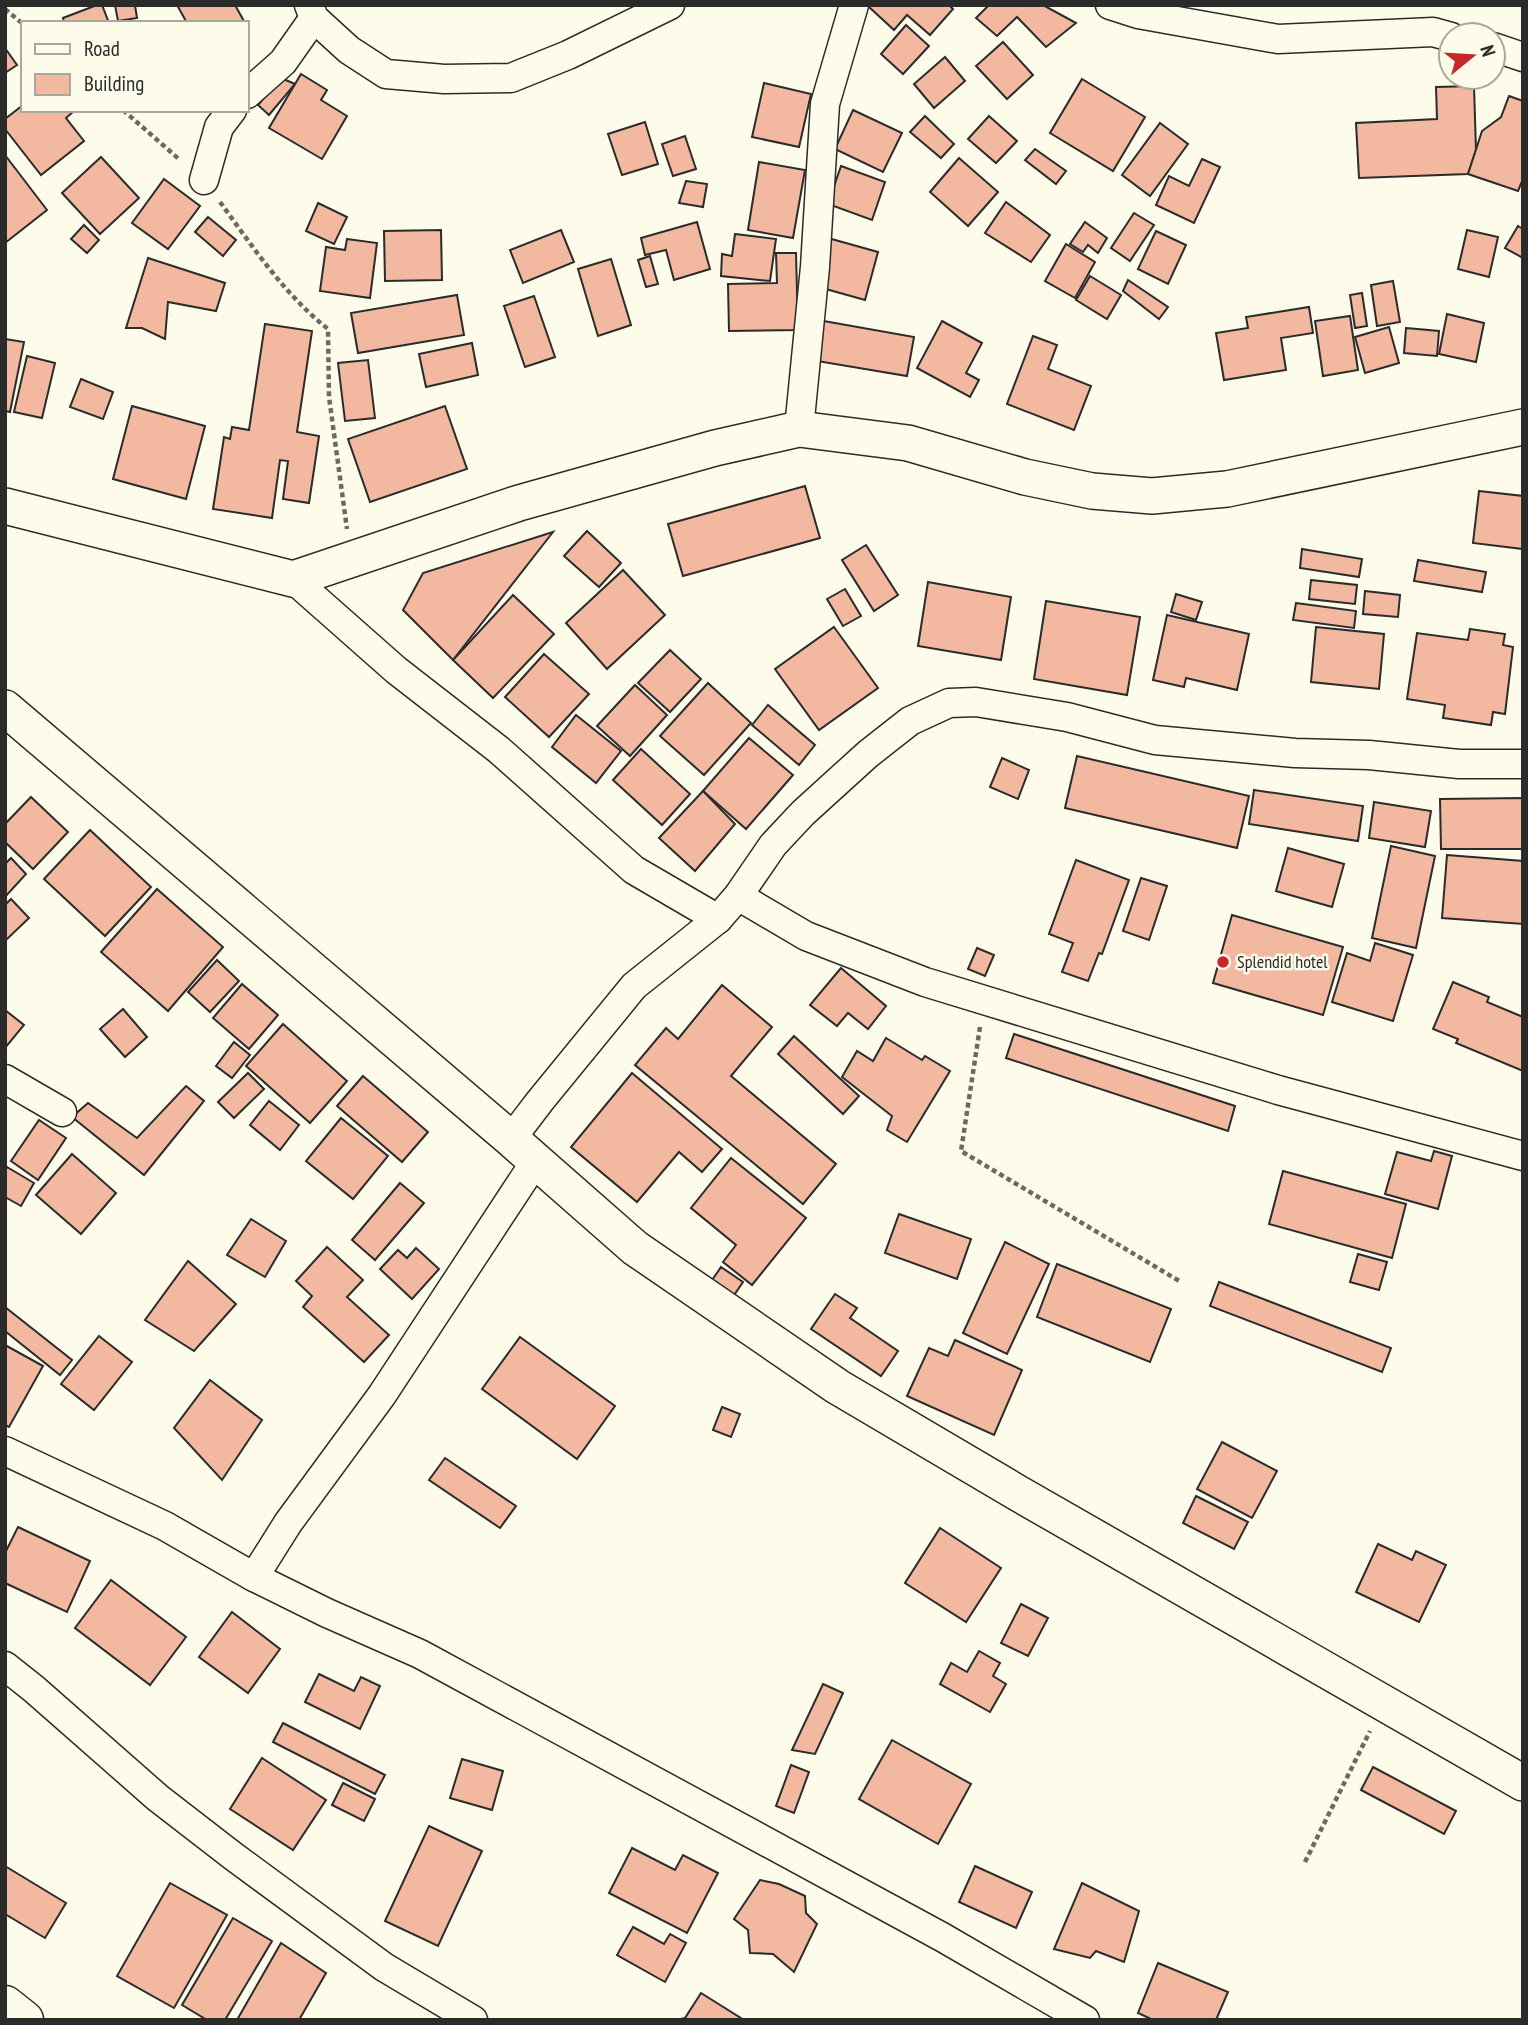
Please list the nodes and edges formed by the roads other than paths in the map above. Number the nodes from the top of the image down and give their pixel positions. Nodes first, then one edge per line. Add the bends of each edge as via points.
1 (670, 5) edge
2 (853, 5) edge
3 (1110, 5) edge
4 (312, 11) edge
5 (1437, 33) edge
6 (248, 93) edge
7 (231, 112) edge
8 (204, 180) road end
9 (1523, 427) edge
10 (799, 429) junction
11 (5, 506) edge
12 (293, 579) junction
13 (5, 708) edge
14 (1523, 764) edge
15 (738, 896) junction
16 (718, 919) junction
17 (5, 1079) edge
18 (62, 1112) dead end
19 (523, 1151) junction
20 (1523, 1156) edge
21 (5, 1451) edge
22 (254, 1577) junction
23 (5, 1666) edge
24 (1523, 1783) edge
25 (5, 2005) edge
26 (24, 2020) edge
27 (473, 2020) edge
28 (1085, 2020) edge

1 - 4 street via 511,78 386,74 349,50
2 - 10 street via 825,104
3 - 5 street via 1278,39
4 - 6 street via 283,62
7 - 8 street via 219,127
9 - 10 street via 1227,489 1152,496 1092,491 1025,477 908,443
10 - 12 street via 519,503
11 - 12 street
12 - 16 street via 396,670 499,750 634,870
13 - 19 street
14 - 15 street via 1459,764 1155,740 1067,717 976,702 949,703 910,722 803,813 773,845
15 - 16 street
15 - 20 street via 806,936 925,982 1265,1086
16 - 19 street via 634,986
17 - 18 street
19 - 22 street via 382,1395
19 - 24 street via 635,1248 838,1387
21 - 22 street via 165,1526
22 - 28 street via 420,1654 907,1917
23 - 27 street via 233,1856 384,1967
25 - 26 highway

